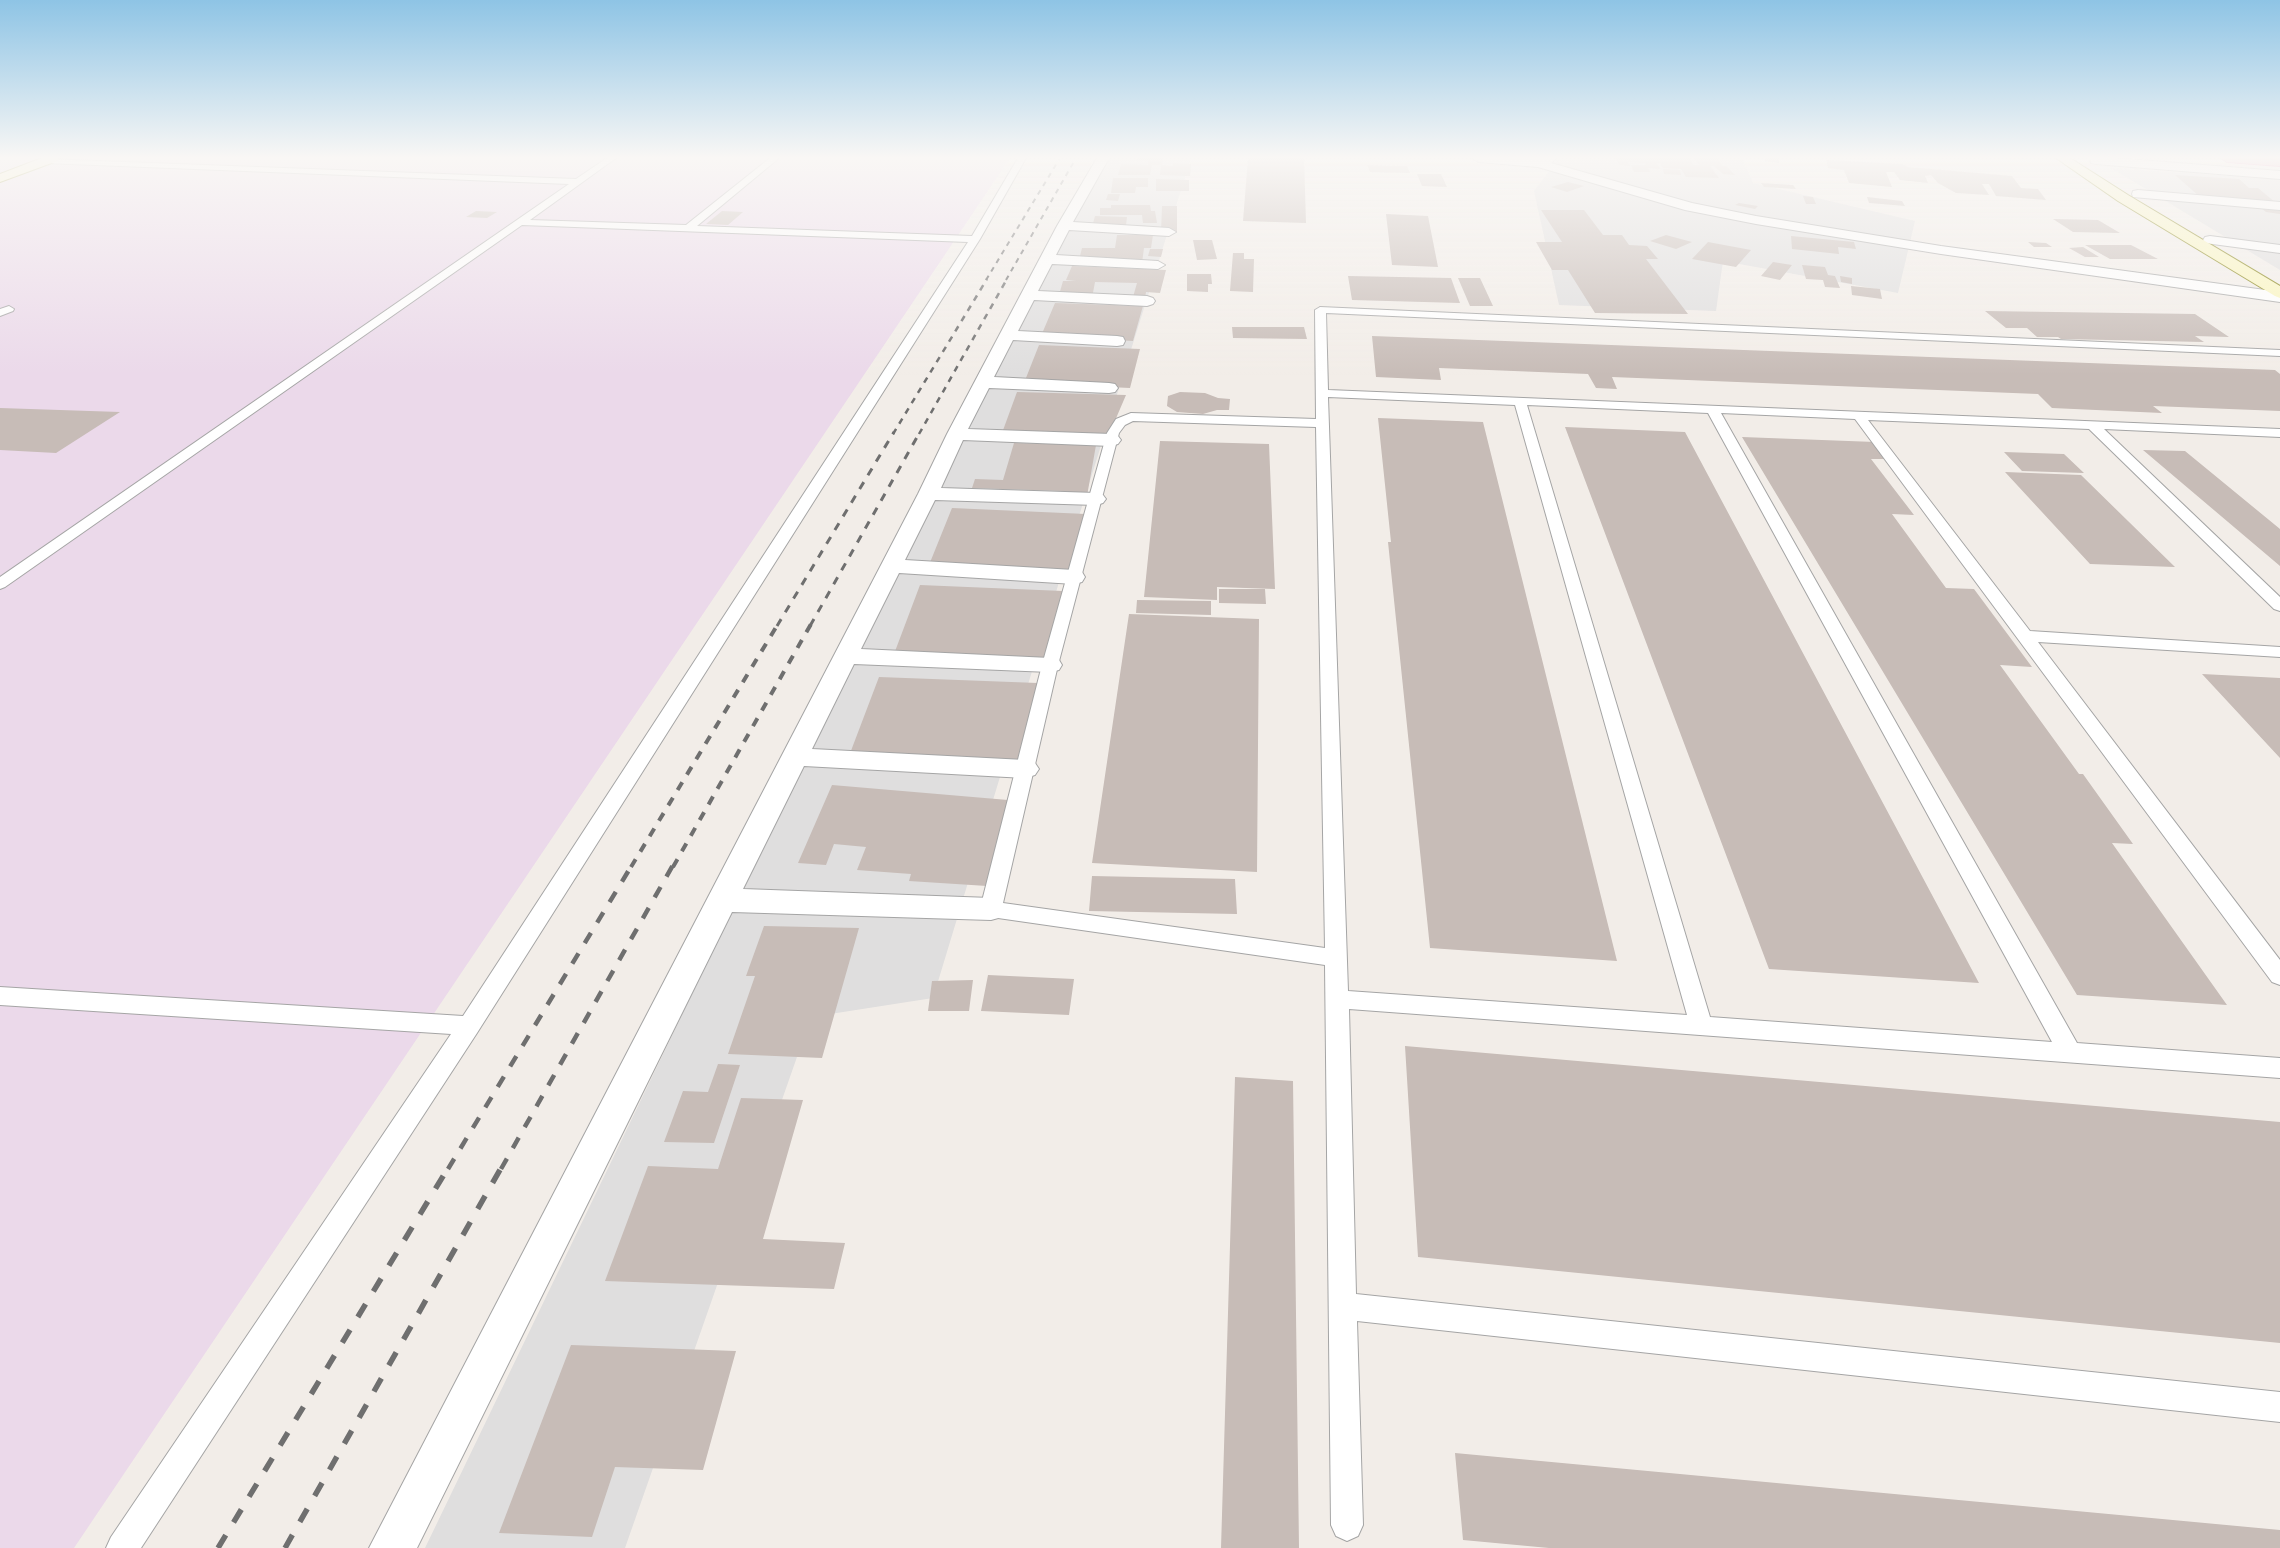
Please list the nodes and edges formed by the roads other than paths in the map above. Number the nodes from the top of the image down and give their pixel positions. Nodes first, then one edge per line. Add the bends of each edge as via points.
1 (509, 230) edge
2 (746, 230) edge
3 (980, 230) edge
4 (1062, 230) edge
5 (1138, 230) edge
6 (1819, 230) edge
7 (2176, 230) edge
8 (2195, 230) edge
9 (1169, 232) dead end
10 (975, 239) junction
11 (2210, 240) junction
12 (2280, 249) edge
13 (1048, 259) junction
14 (1158, 265) dead end
15 (2280, 280) edge
16 (2280, 293) edge
17 (1029, 294) junction
18 (2280, 298) edge
19 (1147, 301) dead end
20 (1008, 335) junction
21 (1117, 341) dead end
22 (2280, 353) edge
23 (983, 382) junction
24 (1109, 388) dead end
25 (1322, 393) junction
26 (1520, 401) junction
27 (1713, 410) junction
28 (1859, 416) junction
29 (1323, 423) junction
30 (2092, 425) junction
31 (2280, 433) edge
32 (956, 434) junction
33 (1111, 440) junction
34 (928, 494) junction
35 (1096, 499) junction
36 (891, 566) junction
37 (1074, 578) junction
38 (0, 584) edge
39 (2280, 606) edge
40 (2025, 636) junction
41 (2280, 652) edge
42 (846, 656) junction
43 (1050, 665) junction
44 (794, 757) junction
45 (1025, 769) junction
46 (722, 900) junction
47 (991, 909) junction
48 (1336, 958) junction
49 (2280, 976) edge
50 (0, 996) edge
51 (1337, 999) junction
52 (1701, 1025) junction
53 (469, 1026) junction
54 (2070, 1052) junction
55 (2280, 1068) edge
56 (1343, 1306) junction
57 (2280, 1407) edge
58 (1346, 1525) dead end
59 (122, 1548) edge
60 (392, 1548) edge

1 - 38 lane
2 - 10 lane
3 - 10 lane
4 - 13 street
5 - 9 street
6 - 18 street
7 - 16 street
8 - 11 street
10 - 53 lane
11 - 12 street
11 - 15 street
13 - 14 street
13 - 17 street
17 - 19 street
17 - 20 street
20 - 21 street
20 - 23 street
22 - 25 lane via 1320,310
23 - 24 street
23 - 32 street
25 - 26 lane
25 - 29 lane
26 - 27 lane
26 - 52 lane
27 - 28 lane
27 - 54 lane
28 - 30 lane
28 - 40 lane
29 - 33 lane via 1131,418 1120,422
29 - 48 lane
30 - 31 lane
30 - 39 lane
32 - 33 street
32 - 34 street
33 - 35 lane
34 - 35 street
34 - 36 street
35 - 37 lane
36 - 37 street
36 - 42 street
37 - 43 lane
40 - 41 lane
40 - 49 lane
42 - 43 street
42 - 44 street
43 - 45 lane
44 - 45 street
44 - 46 street
45 - 47 lane
46 - 47 street
46 - 60 street
47 - 48 lane
48 - 51 lane
50 - 53 lane
51 - 52 lane
51 - 56 lane
52 - 54 lane
53 - 59 lane
54 - 55 lane
56 - 57 lane
56 - 58 lane

